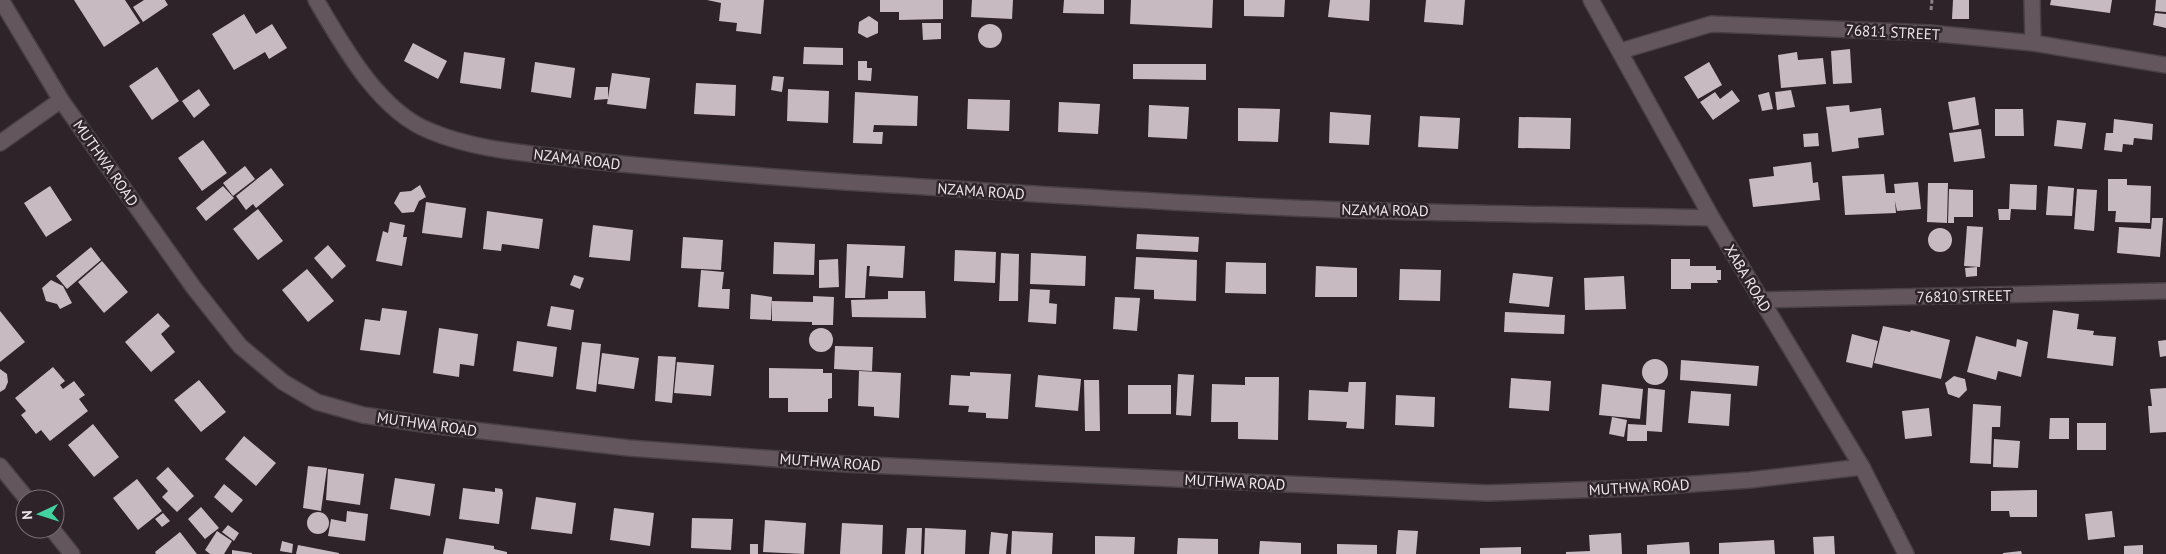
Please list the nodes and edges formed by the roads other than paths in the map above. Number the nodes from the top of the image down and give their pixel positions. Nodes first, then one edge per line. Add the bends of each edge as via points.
1 (1, 0) edge
2 (316, 0) edge
3 (1591, 0) edge
4 (2032, 0) edge
5 (2033, 43) junction
6 (1621, 52) junction
7 (2166, 65) edge
8 (61, 100) junction
9 (0, 143) edge
10 (1712, 218) junction
11 (2166, 291) edge
12 (1761, 300) junction
13 (0, 466) edge
14 (1862, 467) junction
15 (19, 489) edge
16 (60, 539) edge
17 (72, 554) edge
18 (1906, 554) edge

1 - 8 street, MUTHWA ROAD
2 - 10 street, NZAMA ROAD via 342,44 398,112 426,130 464,143 537,155 673,170 1042,195 1296,208
3 - 6 street, XABA ROAD
4 - 5 street
5 - 6 street, 76811 STREET via 1930,34 1711,24
5 - 7 street, 76811 STREET
6 - 10 street, XABA ROAD
8 - 9 street
8 - 14 street, MUTHWA ROAD via 194,288 240,346 282,382 317,402 364,415 629,448 845,464 1487,493 1693,484
10 - 12 street, XABA ROAD
11 - 12 street, 76810 STREET
12 - 14 street, XABA ROAD
13 - 15 street
14 - 18 street, XABA ROAD
16 - 17 street

